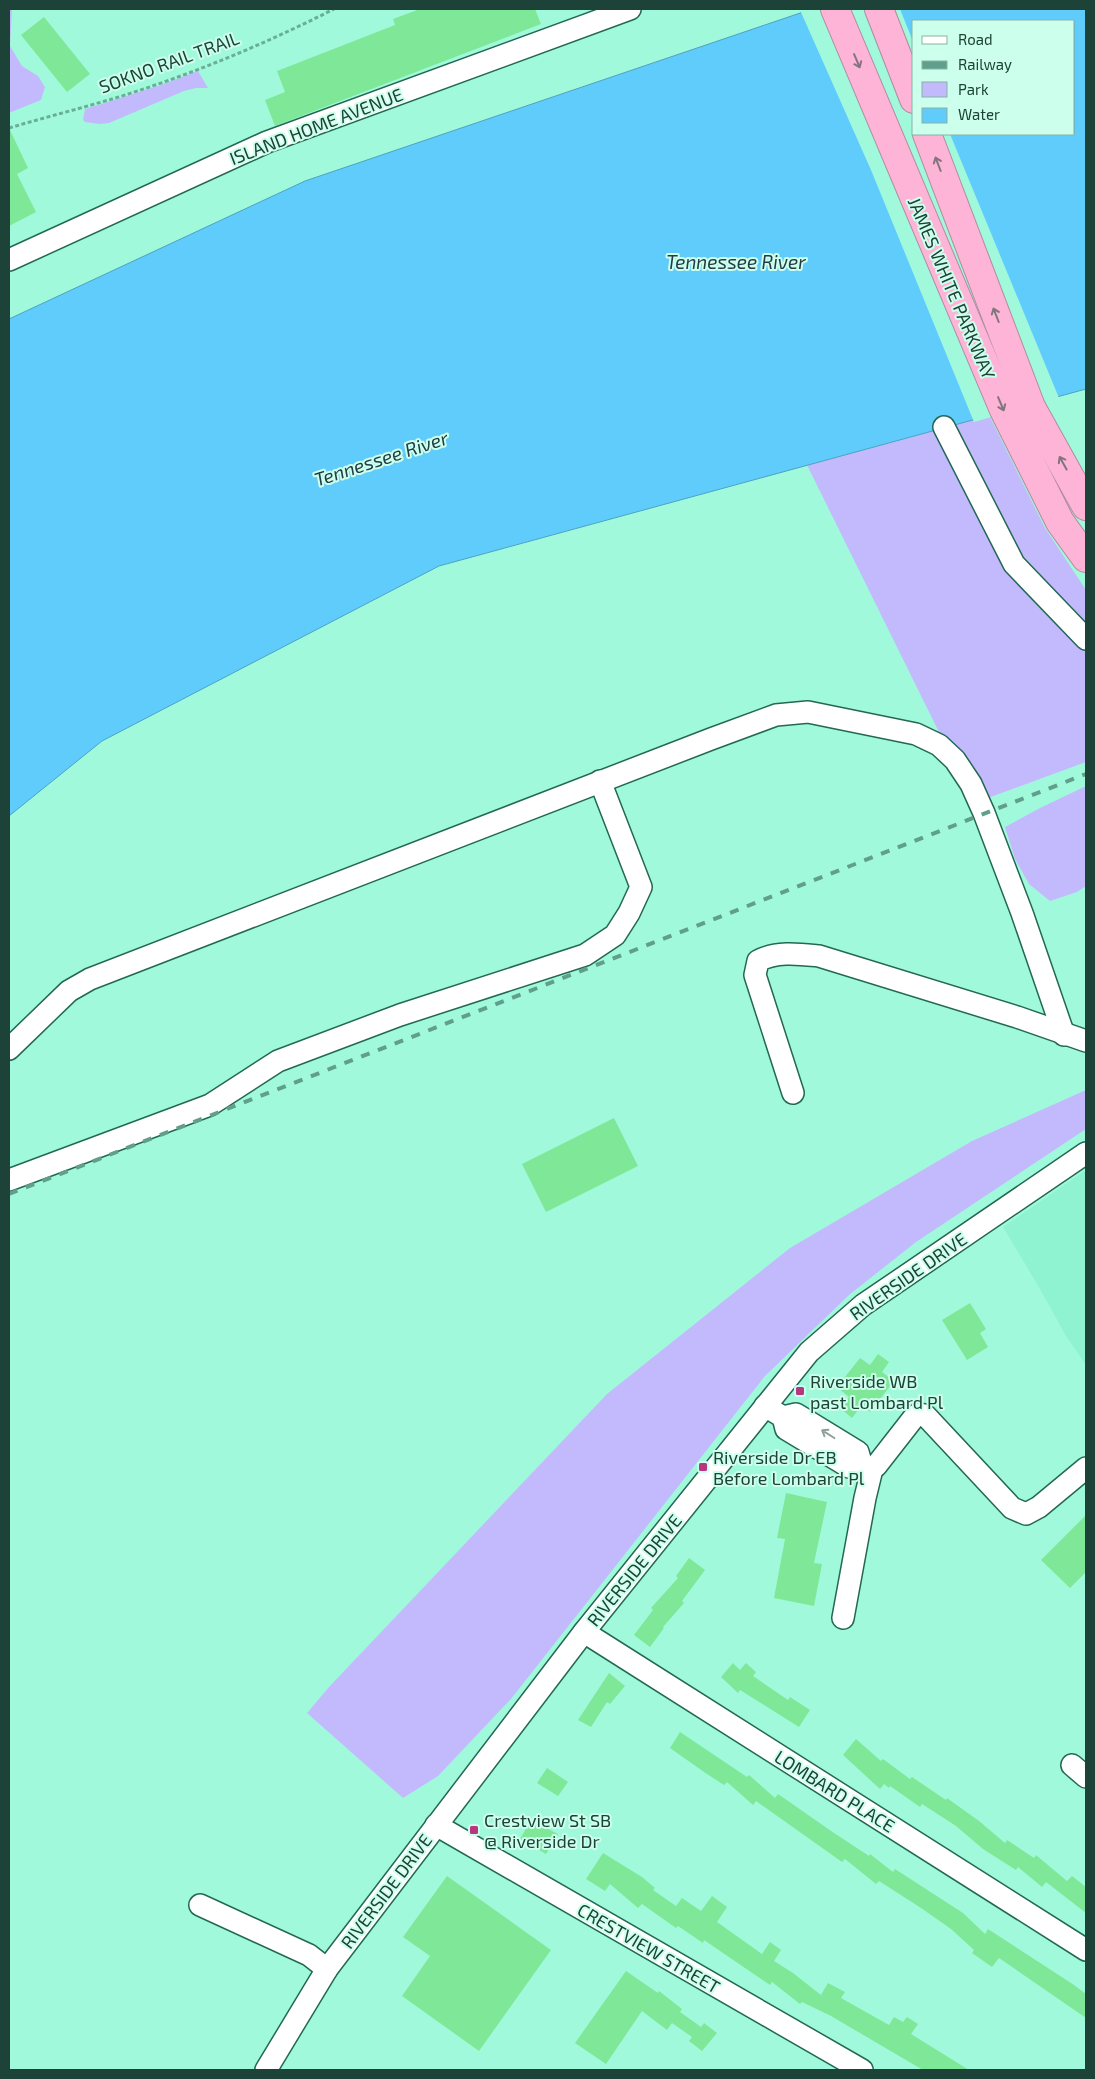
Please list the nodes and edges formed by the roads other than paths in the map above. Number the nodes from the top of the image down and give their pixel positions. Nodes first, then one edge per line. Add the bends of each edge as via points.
1 (630, 9) edge
2 (835, 9) edge
3 (879, 9) edge
4 (912, 94) edge
5 (927, 135) edge
6 (9, 260) edge
7 (944, 427) dead end
8 (1086, 506) edge
9 (1086, 558) edge
10 (1086, 639) edge
11 (600, 781) junction
12 (1064, 1034) junction
13 (1086, 1041) edge
14 (9, 1049) edge
15 (793, 1092) dead end
16 (1086, 1153) edge
17 (9, 1180) edge
18 (774, 1412) junction
19 (867, 1467) junction
20 (1086, 1468) edge
21 (843, 1618) dead end
22 (584, 1632) junction
23 (436, 1825) junction
24 (200, 1906) dead end
25 (1086, 1950) edge
26 (327, 1969) junction
27 (849, 2067) edge
28 (266, 2070) edge

1 - 6 street, ISLAND HOME AVENUE via 267,142
2 -> 9 highway, JAMES WHITE PARKWAY via 1004,410 1060,522
3 - 4 highway
8 -> 5 highway, JAMES WHITE PARKWAY via 1031,407
7 - 10 street via 1014,564
11 - 12 street via 776,715 808,712 916,734 939,745 955,760 971,784 984,813
11 - 14 street via 90,979 69,992
11 - 17 street via 641,888 615,936 585,955 400,1015 278,1061 210,1105
12 - 13 street
12 - 15 street via 819,956 768,956 758,961 755,975
16 - 18 street, RIVERSIDE DRIVE via 864,1305 808,1352
18 - 19 street via 786,1429 849,1467
18 - 22 street, RIVERSIDE DRIVE
19 - 20 street via 919,1414 934,1424 1019,1512 1032,1512
19 - 21 street via 865,1498
22 - 23 street, RIVERSIDE DRIVE
22 - 25 street, LOMBARD PLACE
23 - 26 street, RIVERSIDE DRIVE
23 - 27 street, CRESTVIEW STREET
24 - 26 street via 309,1955
26 - 28 street, RIVERSIDE DRIVE

